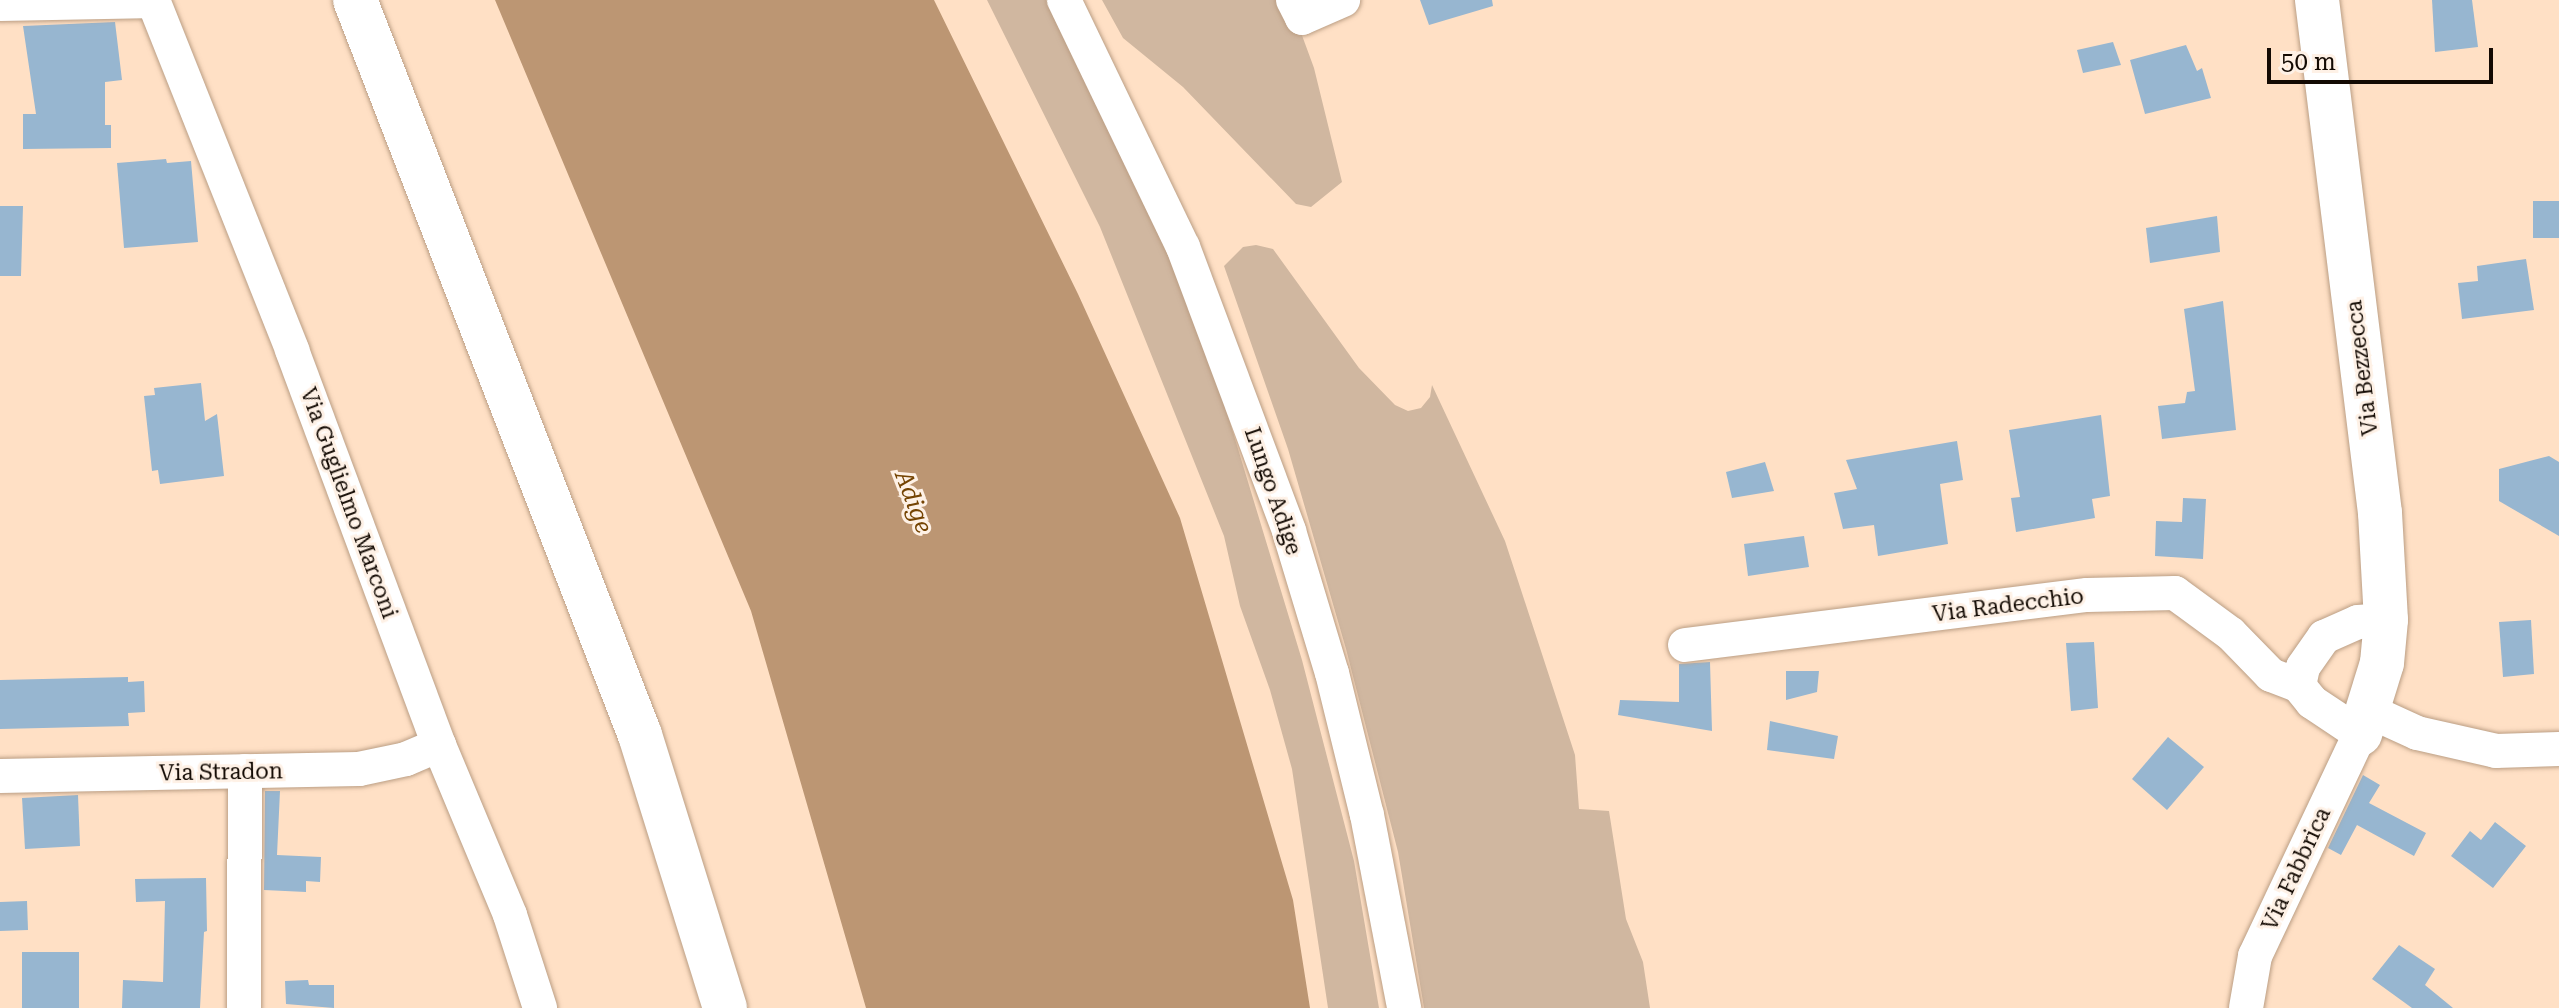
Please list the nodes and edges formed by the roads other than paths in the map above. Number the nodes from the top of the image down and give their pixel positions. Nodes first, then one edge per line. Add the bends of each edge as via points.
1 (153, 0) edge
2 (355, 0) edge
3 (1064, 0) edge
4 (1293, 0) edge
5 (1343, 0) edge
6 (2317, 0) edge
7 (0, 4) edge
8 (2386, 620) junction
9 (1685, 645) dead end
10 (2299, 686) junction
11 (2364, 723) junction
12 (439, 745) junction
13 (2559, 749) edge
14 (245, 771) junction
15 (0, 776) edge
16 (244, 1008) edge
17 (540, 1008) edge
18 (725, 1008) edge
19 (1404, 1008) edge
20 (2246, 1008) edge

1 - 7 street
1 - 12 street, Via Guglielmo Marconi via 292,350
2 - 18 main road via 640,735
3 - 19 street, Lungo Adige via 1183,247 1289,531 1367,815
4 - 5 street via 1302,18
6 - 8 main road, Via Bezzecca via 2380,513
8 - 10 street via 2358,622 2324,637 2303,667
8 - 11 main road, Via Bezzecca via 2382,663
9 - 10 street, Via Radecchio via 2087,595 2175,593 2231,634 2271,675
10 - 11 street, Via Radecchio via 2312,702
11 - 13 street, Via Radecchio via 2496,751
11 - 20 street, Via Fabbrica via 2255,956
12 - 14 street, Via Stradon via 359,769
12 - 17 street, Via Guglielmo Marconi via 510,915
14 - 15 street, Via Stradon
14 - 16 street

